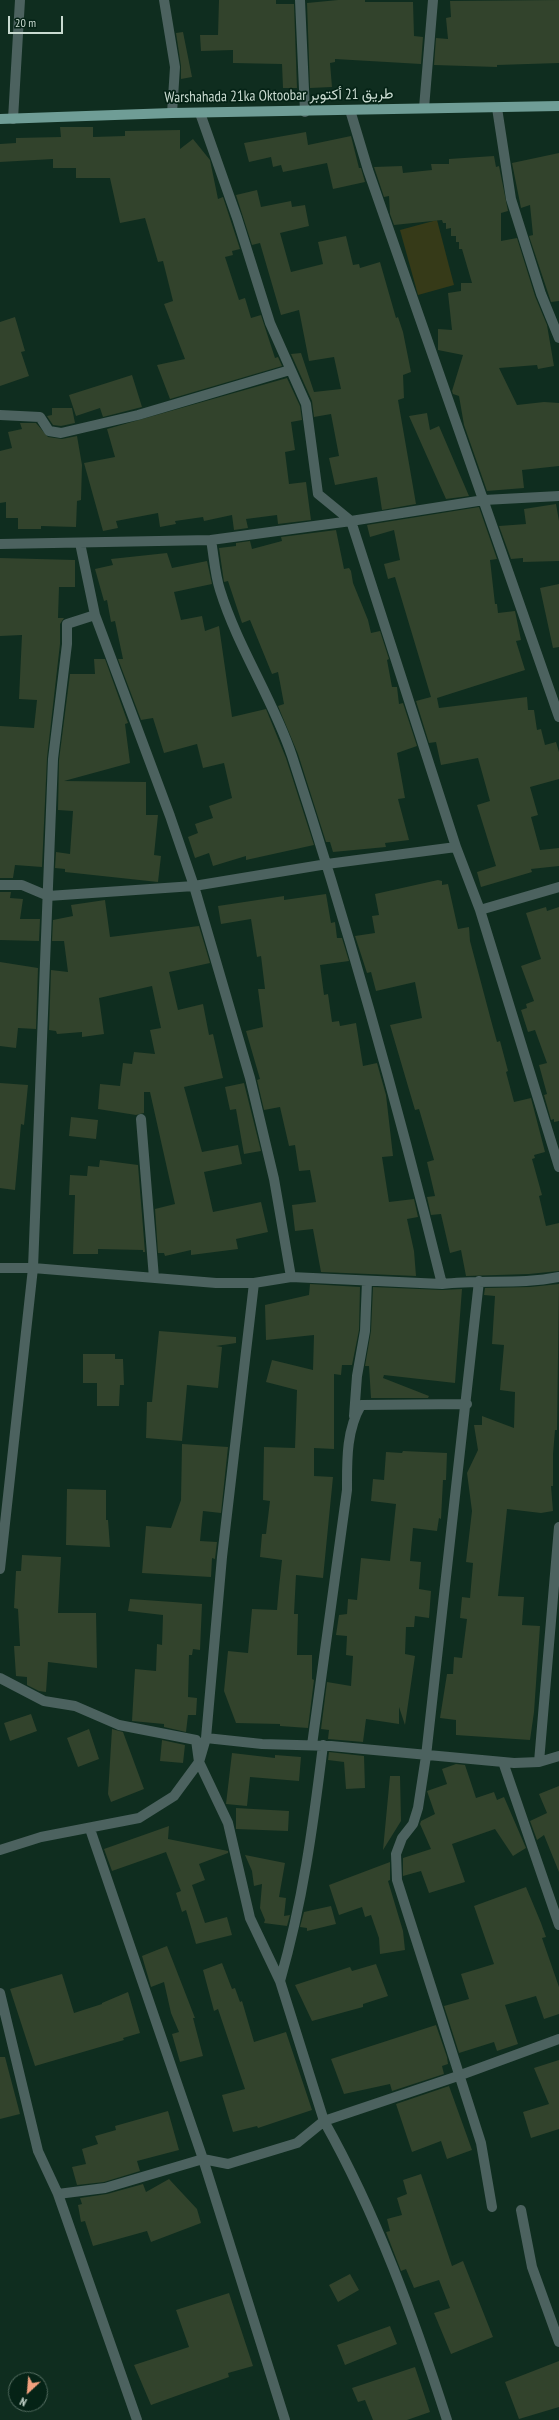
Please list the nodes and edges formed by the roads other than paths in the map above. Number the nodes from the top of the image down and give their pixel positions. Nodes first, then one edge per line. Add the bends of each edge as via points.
1 (20, 0) edge
2 (164, 0) edge
3 (300, 0) edge
4 (433, 0) edge
5 (559, 106) edge
6 (424, 108) junction
7 (497, 108) junction
8 (350, 110) junction
9 (305, 112) junction
10 (172, 113) junction
11 (200, 114) junction
12 (13, 119) junction
13 (0, 120) edge
14 (559, 338) edge
15 (290, 370) junction
16 (0, 414) edge
17 (559, 496) edge
18 (484, 500) junction
19 (351, 522) junction
20 (211, 540) junction
21 (80, 543) junction
22 (0, 544) edge
23 (94, 615) junction
24 (559, 717) edge
25 (456, 847) junction
26 (327, 864) junction
27 (0, 885) edge
28 (194, 886) junction
29 (559, 887) edge
30 (48, 896) junction
31 (480, 910) junction
32 (141, 1120) dead end
33 (559, 1167) edge
34 (0, 1268) edge
35 (33, 1268) junction
36 (291, 1277) junction
37 (559, 1277) edge
38 (154, 1278) junction
39 (368, 1280) junction
40 (479, 1282) junction
41 (254, 1283) junction
42 (442, 1284) junction
43 (467, 1404) junction
44 (354, 1418) junction
45 (559, 1527) edge
46 (0, 1570) edge
47 (0, 1678) edge
48 (206, 1738) junction
49 (312, 1745) junction
50 (323, 1745) junction
51 (426, 1756) junction
52 (559, 1756) edge
53 (199, 1762) junction
54 (503, 1762) junction
55 (539, 1762) junction
56 (90, 1829) junction
57 (0, 1850) edge
58 (559, 1925) edge
59 (280, 1981) junction
60 (0, 1993) edge
61 (559, 2039) edge
62 (458, 2076) junction
63 (324, 2121) junction
64 (203, 2159) junction
65 (58, 2194) junction
66 (492, 2207) dead end
67 (521, 2210) dead end
68 (559, 2342) edge
69 (137, 2420) edge
70 (285, 2420) edge
71 (448, 2420) edge

1 - 12 street
2 - 10 street via 175,67
3 - 9 street
4 - 6 street
5 - 7 main road, Warshahada 21ka Oktoobar طريق 21 أكتوبر
6 - 7 main road, Warshahada 21ka Oktoobar طريق 21 أكتوبر
6 - 8 main road, Warshahada 21ka Oktoobar طريق 21 أكتوبر
7 - 14 street via 511,199 541,294
8 - 9 main road, Warshahada 21ka Oktoobar طريق 21 أكتوبر
8 - 18 street via 368,170
9 - 11 main road, Warshahada 21ka Oktoobar طريق 21 أكتوبر
10 - 11 main road, Warshahada 21ka Oktoobar طريق 21 أكتوبر
10 - 12 main road, Warshahada 21ka Oktoobar طريق 21 أكتوبر
11 - 15 street via 237,218 270,324
12 - 13 main road, Warshahada 21ka Oktoobar طريق 21 أكتوبر
15 - 16 street via 138,415 61,433 49,431 40,417
15 - 19 street via 306,404 318,494
17 - 18 street
18 - 19 street
18 - 24 street
19 - 20 street
19 - 25 street
20 - 21 street
20 - 26 street via 220,590 236,631 281,724
21 - 22 street
21 - 23 street
23 - 28 street via 146,748
23 - 30 street via 67,624 67,644 53,759
25 - 26 street
25 - 31 street
26 - 28 street
26 - 42 street via 386,1064
27 - 30 street via 22,885
28 - 30 street
28 - 36 street via 250,1078 274,1179
29 - 31 street
30 - 35 street
31 - 33 street
32 - 38 street
34 - 35 street
35 - 38 street
35 - 46 street
36 - 39 street
36 - 41 street
37 - 40 street via 537,1282
38 - 41 street
39 - 42 street
39 - 44 street via 365,1331 357,1376
40 - 42 street
40 - 43 street
41 - 48 street via 222,1557
43 - 44 street via 361,1406
43 - 51 street
44 - 49 street via 347,1454 347,1490
45 - 55 street
47 - 53 street via 44,1702 74,1706 119,1725 196,1740
48 - 49 street via 262,1744
48 - 53 street
49 - 50 street
50 - 51 street
50 - 59 street via 309,1859 296,1925
51 - 54 street
51 - 62 street via 418,1808 413,1824 402,1838 396,1854 397,1880
52 - 55 street
53 - 56 street via 174,1796 139,1818
53 - 59 street via 228,1823 250,1918
54 - 55 street
54 - 58 street
56 - 57 street via 41,1837
56 - 64 street
59 - 63 street
60 - 65 street via 38,2151
61 - 62 street
62 - 63 street
62 - 66 street via 481,2143
63 - 64 street via 297,2143 228,2164
63 - 71 street via 349,2165 385,2250
64 - 65 street via 104,2188
64 - 70 street
65 - 69 street
67 - 68 street via 532,2267

